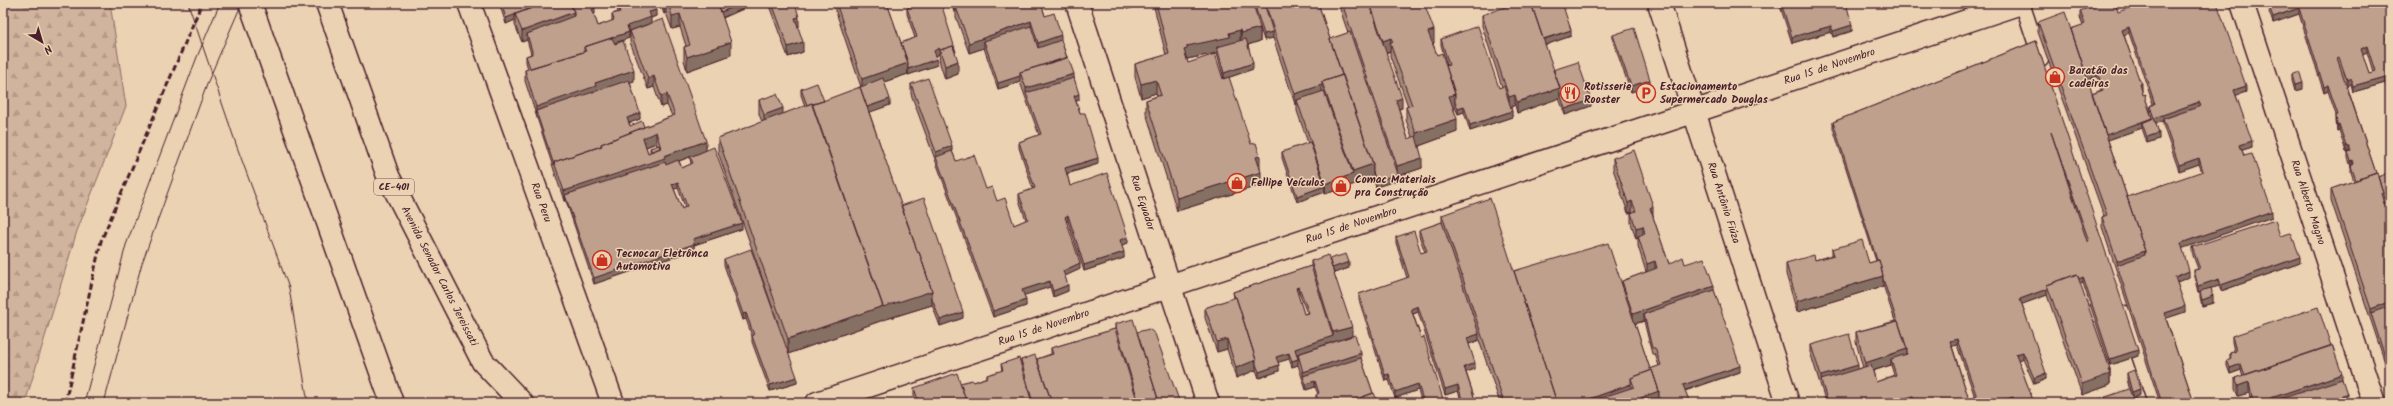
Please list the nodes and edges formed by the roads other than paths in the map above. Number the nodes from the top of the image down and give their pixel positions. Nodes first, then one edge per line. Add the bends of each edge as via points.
1 (250, 3) edge
2 (327, 3) edge
3 (469, 3) edge
4 (1077, 3) edge
5 (1659, 3) edge
6 (2022, 3) edge
7 (2242, 3) edge
8 (2045, 71) edge
9 (1694, 112) junction
10 (1169, 286) junction
11 (2120, 297) edge
12 (483, 362) junction
13 (392, 403) edge
14 (505, 403) edge
15 (522, 403) edge
16 (613, 403) edge
17 (817, 403) edge
18 (1208, 403) edge
19 (1788, 403) edge
20 (2155, 403) edge
21 (2374, 403) edge

1 - 13 main road
2 - 12 main road, Avenida Senador Carlos Jereissati / CE-401 via 388,176
3 - 16 main road, Rua Peru
4 - 10 main road, Rua Equador
5 - 9 main road, Rua Antônio Fiúza
6 - 8 lane
6 - 9 main road, Rua 15 de Novembro
7 - 21 main road, Rua Alberto Magno
9 - 10 main road, Rua 15 de Novembro
9 - 19 main road, Rua Antônio Fiúza
10 - 17 main road, Rua 15 de Novembro
10 - 18 main road, Rua Equador
11 - 20 lane
12 - 14 main road
12 - 15 main road, Avenida Senador Carlos Jereissati / CE-401

